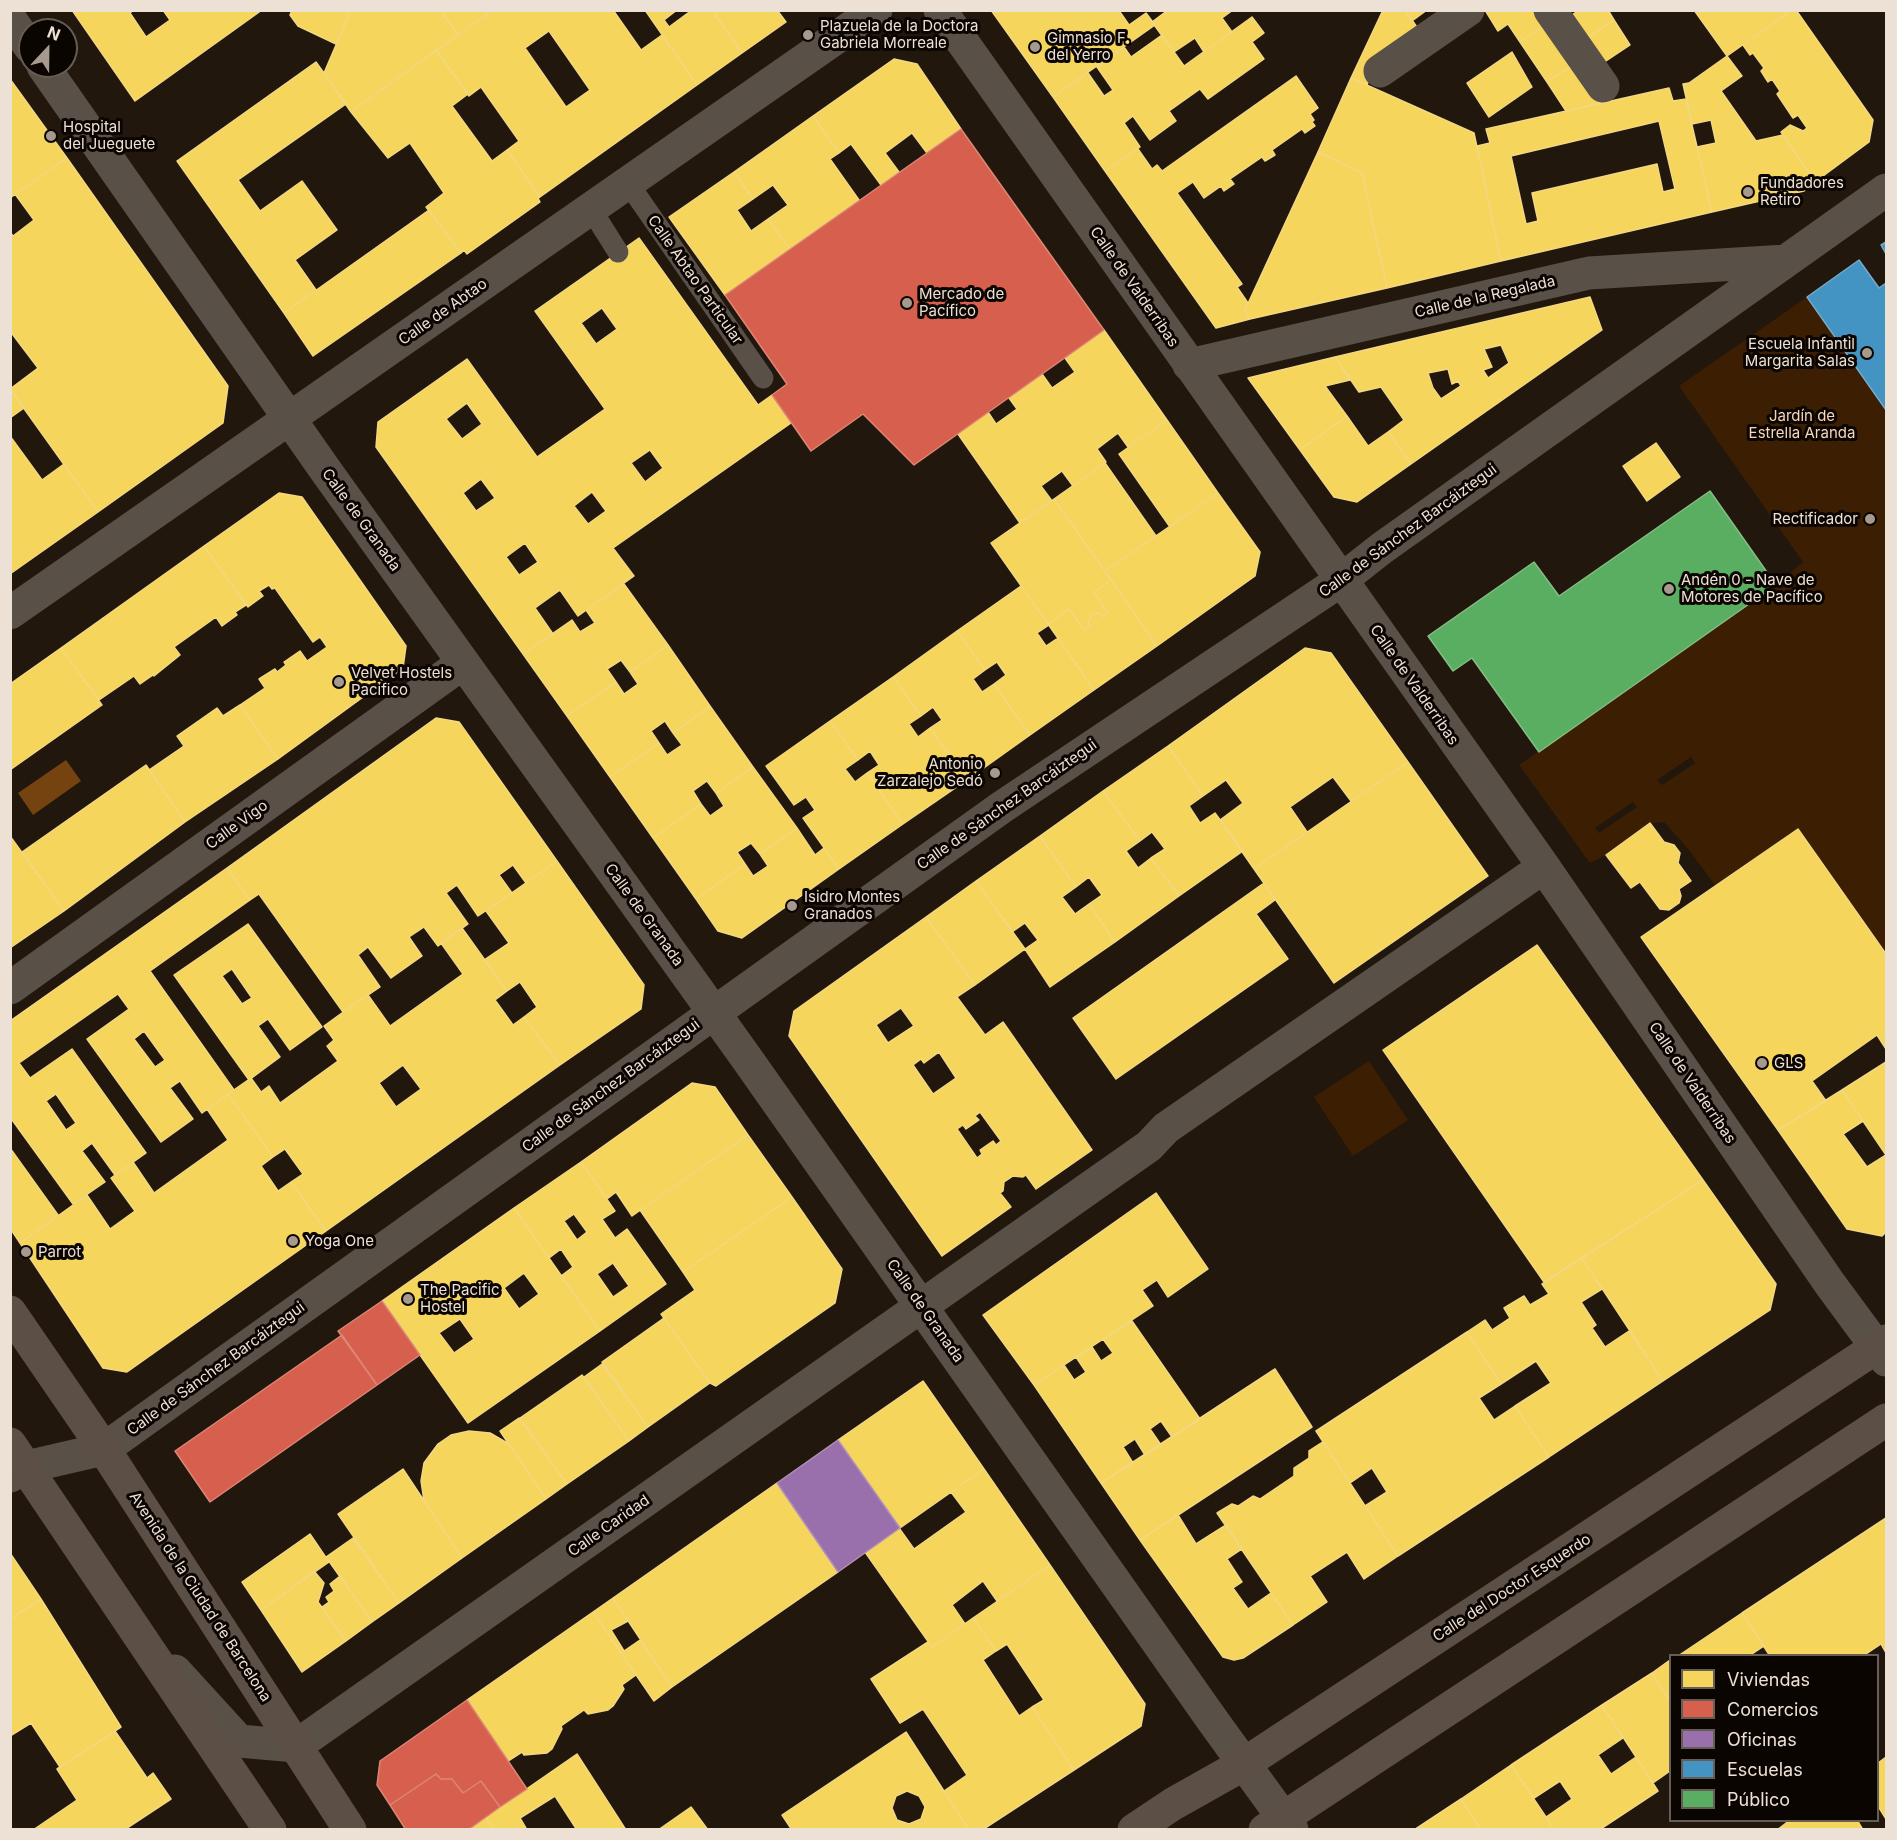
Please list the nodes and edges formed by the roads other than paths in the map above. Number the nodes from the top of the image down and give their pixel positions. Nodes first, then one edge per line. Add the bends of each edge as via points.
1 (876, 10) edge
2 (940, 10) edge
3 (1468, 10) edge
4 (1550, 10) edge
5 (1380, 71) dead end
6 (51, 78) edge
7 (1603, 86) dead end
8 (628, 183) junction
9 (1887, 190) edge
10 (591, 209) junction
11 (618, 252) dead end
12 (1785, 261) junction
13 (1189, 365) junction
14 (763, 378) dead end
15 (289, 419) junction
16 (1340, 580) junction
17 (10, 613) edge
18 (463, 663) junction
19 (1544, 867) junction
20 (10, 988) edge
21 (714, 1012) junction
22 (921, 1306) junction
23 (10, 1312) edge
24 (1883, 1350) edge
25 (1887, 1420) edge
26 (104, 1449) junction
27 (16, 1462) edge
28 (135, 1628) junction
29 (297, 1746) junction
30 (1244, 1764) junction
31 (1280, 1826) edge
32 (270, 1830) edge
33 (350, 1830) edge
34 (1134, 1830) edge

1 - 8 street, Calle de Abtao
2 - 13 street, Calle de Valderribas
3 - 5 street
4 - 7 street
6 - 15 street, Calle de Granada
8 - 10 street, Calle de Abtao
8 - 14 lane, Calle Abtao Particular
9 - 12 street, Calle de Sánchez Barcáiztegui
10 - 11 lane
10 - 15 street, Calle de Abtao
12 - 13 street, Calle de la Regalada via 1589,273
12 - 16 street, Calle de Sánchez Barcáiztegui
13 - 16 street, Calle de Valderribas
15 - 17 street, Calle de Abtao
15 - 18 street, Calle de Granada
16 - 19 street, Calle de Valderribas
16 - 21 street, Calle de Sánchez Barcáiztegui via 1002,807
18 - 20 street, Calle Vigo
18 - 21 street, Calle de Granada
19 - 22 street, Calle Caridad via 1166,1128 1149,1146
19 - 24 street, Calle de Valderribas
21 - 22 street, Calle de Granada
21 - 26 street, Calle de Sánchez Barcáiztegui
22 - 29 street, Calle Caridad
22 - 30 street, Calle de Granada
23 - 26 main road, Avenida de la Ciudad de Barcelona
24 - 30 main road, Calle del Doctor Esquerdo
25 - 31 main road
26 - 27 street
26 - 29 main road, Avenida de la Ciudad de Barcelona
27 - 28 main road
28 - 29 street via 239,1741
28 - 32 main road
29 - 33 main road, Avenida de la Ciudad de Barcelona
30 - 31 street, Calle de Granada
30 - 34 main road, Calle del Doctor Esquerdo

